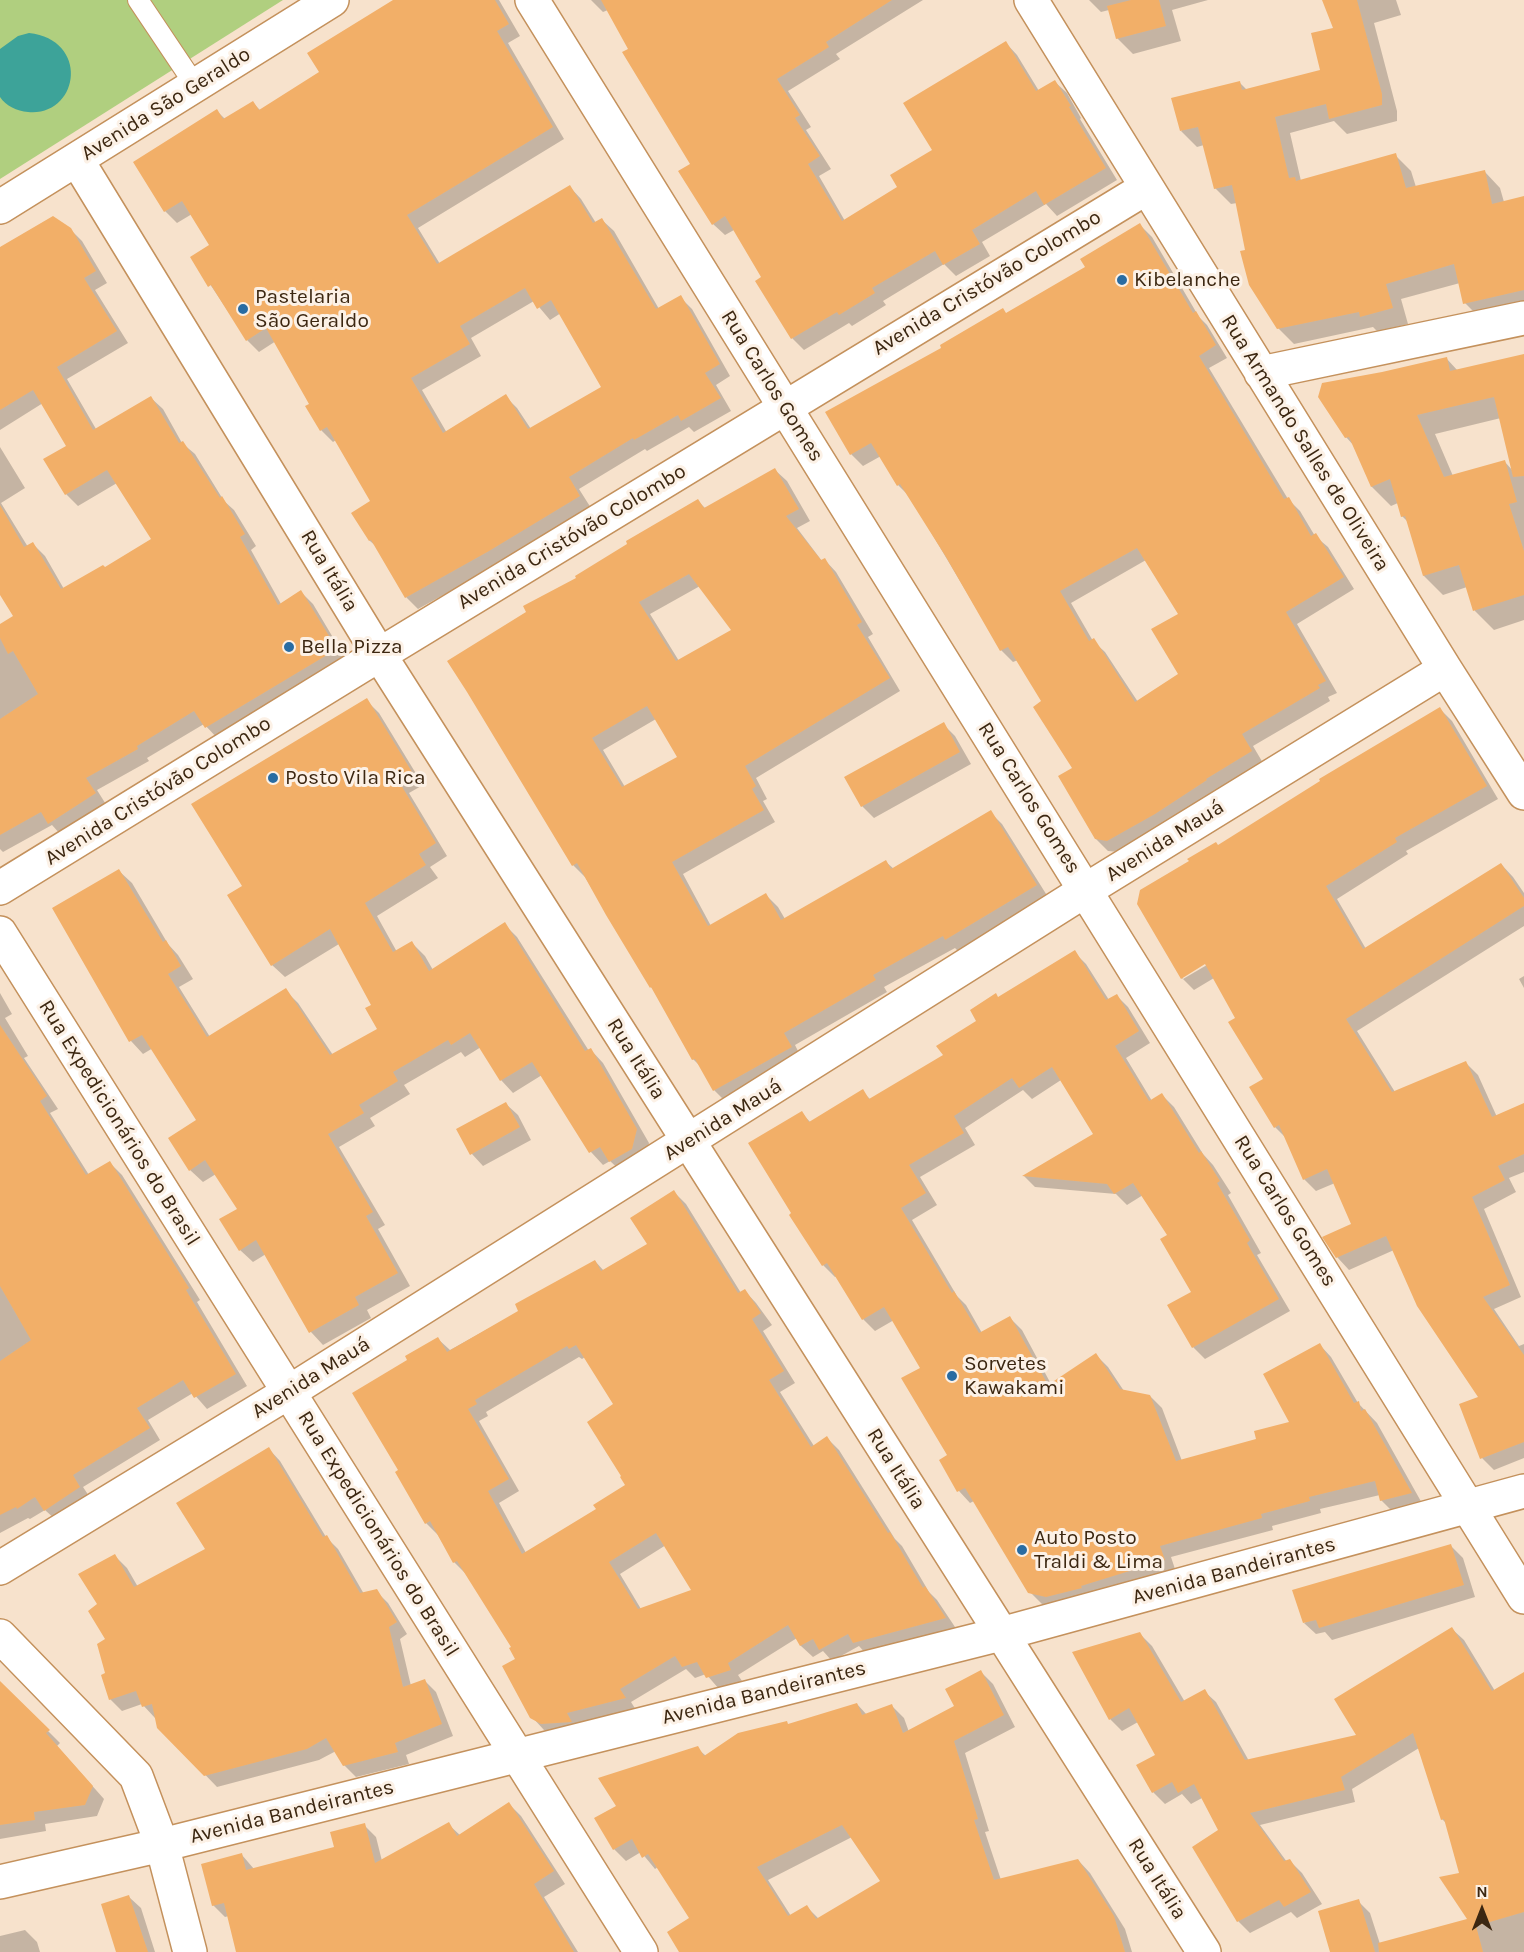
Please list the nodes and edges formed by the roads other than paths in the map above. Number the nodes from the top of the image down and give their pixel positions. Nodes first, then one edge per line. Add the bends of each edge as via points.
1 (138, 0) edge
2 (332, 0) edge
3 (532, 0) edge
4 (1031, 0) edge
5 (195, 85) junction
6 (77, 160) junction
7 (1146, 188) junction
8 (0, 207) edge
9 (1524, 318) edge
10 (1261, 373) junction
11 (784, 406) junction
12 (379, 654) junction
13 (1445, 669) junction
14 (1524, 793) edge
15 (0, 888) edge
16 (1086, 890) junction
17 (0, 933) edge
18 (689, 1142) junction
19 (289, 1392) junction
20 (1524, 1491) edge
21 (1467, 1507) junction
22 (0, 1568) edge
23 (1524, 1597) edge
24 (1001, 1634) junction
25 (0, 1636) edge
26 (517, 1754) junction
27 (162, 1845) junction
28 (0, 1882) edge
29 (190, 1952) edge
30 (640, 1952) edge
31 (1204, 1952) edge

1 - 5 lane
2 - 5 street, Avenida São Geraldo
3 - 11 street, Rua Carlos Gomes
4 - 7 street, Rua Armando Salles de Oliveira
5 - 6 street, Avenida São Geraldo
6 - 8 street, Avenida São Geraldo
6 - 12 street, Rua Itália
7 - 10 street, Rua Armando Salles de Oliveira
7 - 11 street, Avenida Cristóvão Colombo
9 - 10 street
10 - 13 street, Rua Armando Salles de Oliveira
11 - 12 street, Avenida Cristóvão Colombo
11 - 16 street, Rua Carlos Gomes
12 - 15 street, Avenida Cristóvão Colombo
12 - 18 street, Rua Itália
13 - 14 street, Rua Armando Salles de Oliveira
13 - 16 street, Avenida Mauá
16 - 18 street, Avenida Mauá
16 - 21 street, Rua Carlos Gomes
17 - 19 street, Rua Expedicionários do Brasil
18 - 19 street, Avenida Mauá
18 - 24 street, Rua Itália
19 - 22 street, Avenida Mauá
19 - 26 street, Rua Expedicionários do Brasil
20 - 21 street, Avenida Bandeirantes
21 - 23 street, Rua Carlos Gomes
21 - 24 street, Avenida Bandeirantes
24 - 26 street, Avenida Bandeirantes
24 - 31 street, Rua Itália
25 - 27 street via 136,1776
26 - 27 street, Avenida Bandeirantes
26 - 30 street, Rua Expedicionários do Brasil
27 - 28 street, Avenida Bandeirantes
27 - 29 street

